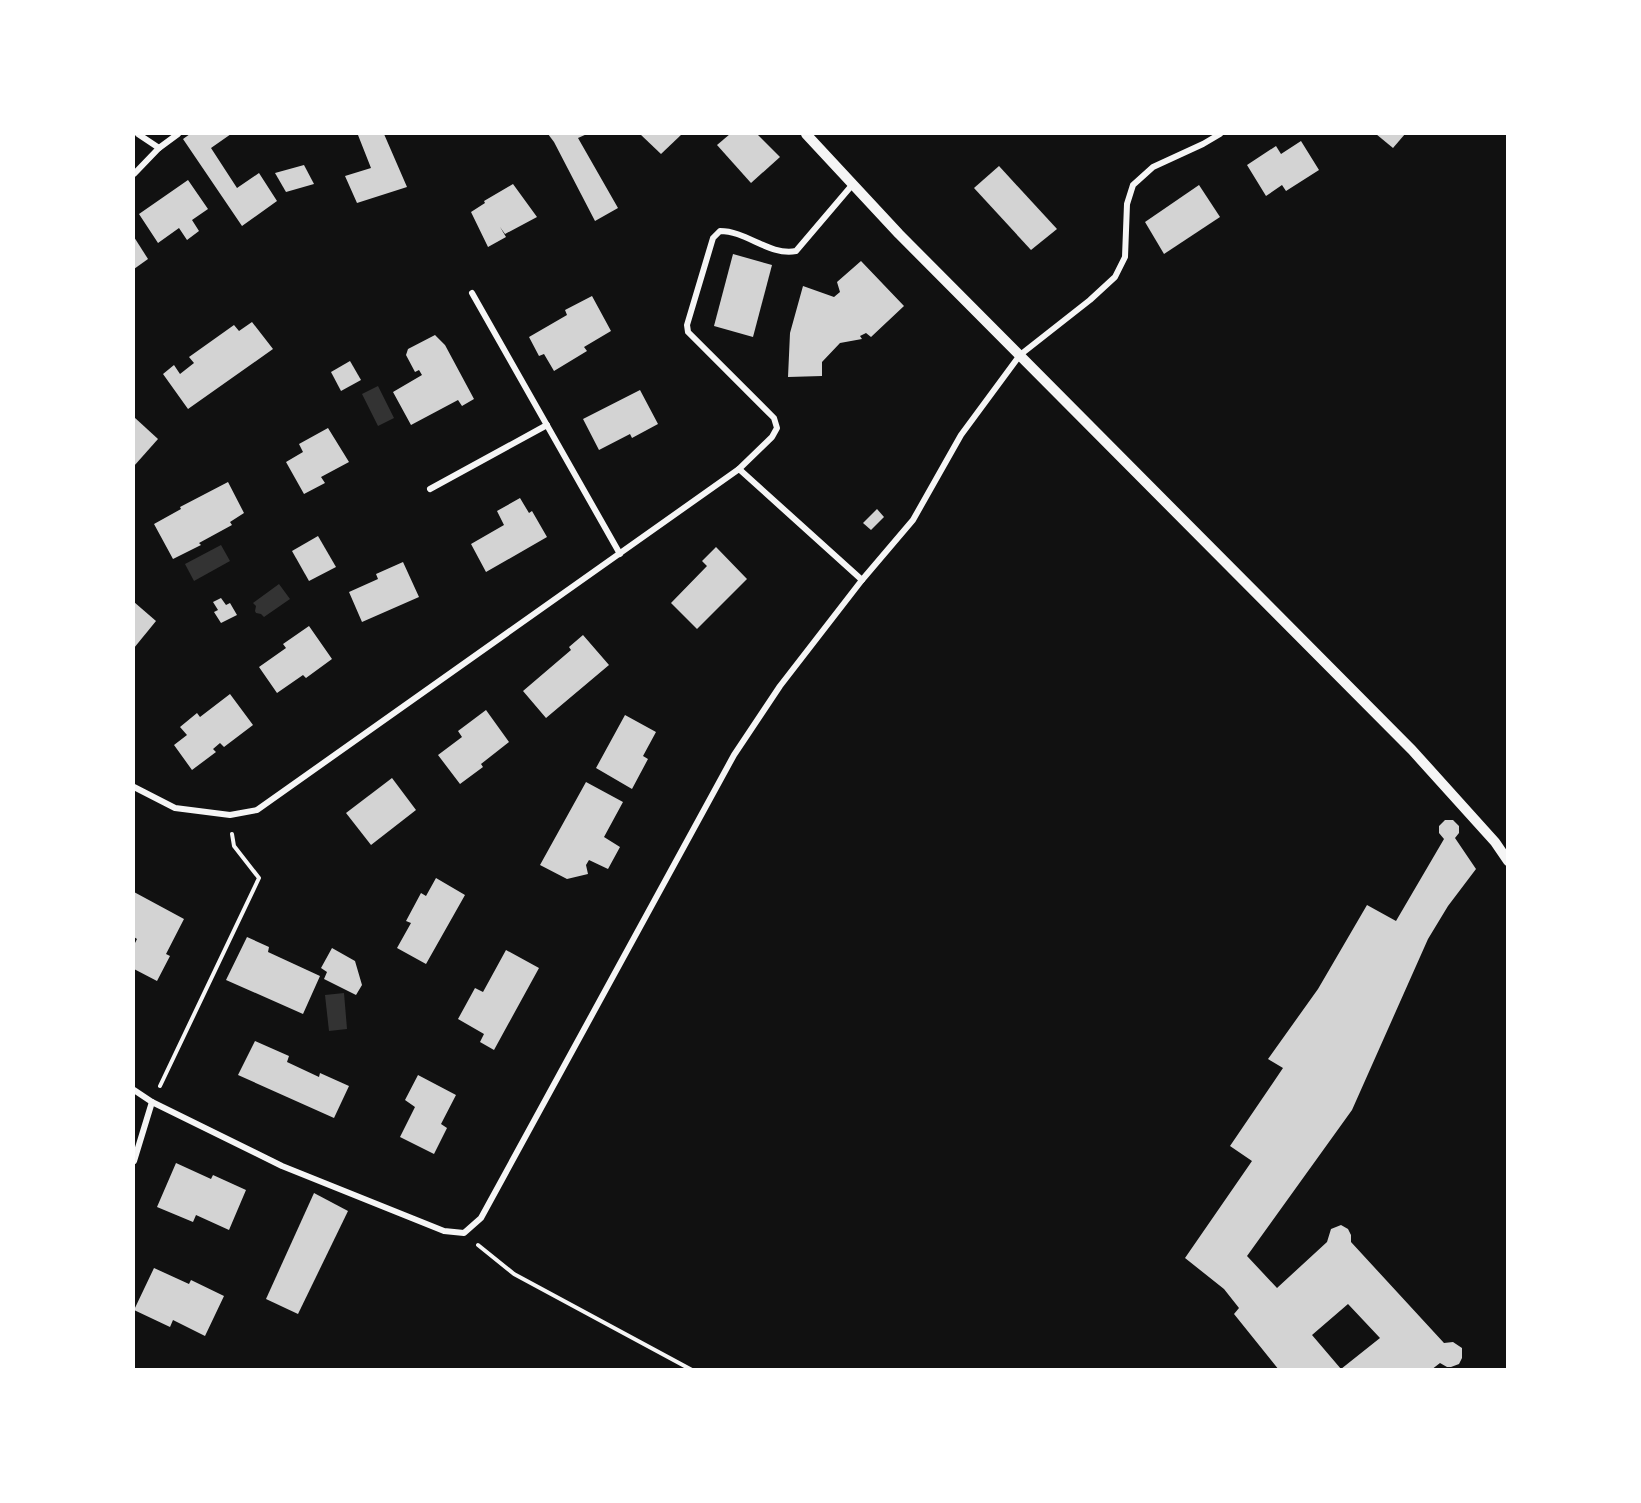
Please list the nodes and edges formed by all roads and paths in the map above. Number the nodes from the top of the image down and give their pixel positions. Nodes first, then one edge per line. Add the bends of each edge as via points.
1 (138, 134) edge
2 (178, 134) edge
3 (806, 134) edge
4 (1220, 134) edge
5 (159, 148) junction
6 (134, 174) edge
7 (853, 184) junction
8 (472, 293) dead end
9 (1020, 355) junction
10 (547, 425) junction
11 (739, 469) junction
12 (430, 489) dead end
13 (620, 554) junction
14 (862, 580) junction
15 (134, 788) edge
16 (230, 815) junction
17 (1508, 861) edge
18 (134, 1090) edge
19 (152, 1102) junction
20 (134, 1161) edge
21 (464, 1233) junction
22 (692, 1370) edge

1 - 5 street
2 - 5 street
3 - 7 street
4 - 9 street via 1153,167 1133,185 1127,204 1125,257 1115,277
5 - 6 street
7 - 9 street
7 - 11 street via 796,251 785,253 730,231 720,231 713,238 688,332 774,418 777,428
8 - 10 street
9 - 14 street via 961,435 913,520
9 - 17 street via 1412,750
10 - 12 street
10 - 13 street
11 - 13 street
11 - 14 street
13 - 16 street via 257,810
14 - 21 street via 780,686 734,755 487,1208
15 - 16 street via 175,808
16 - 19 path via 234,846 259,878
18 - 19 street
19 - 20 street
19 - 21 street via 282,1166 444,1231
21 - 22 path via 514,1274

